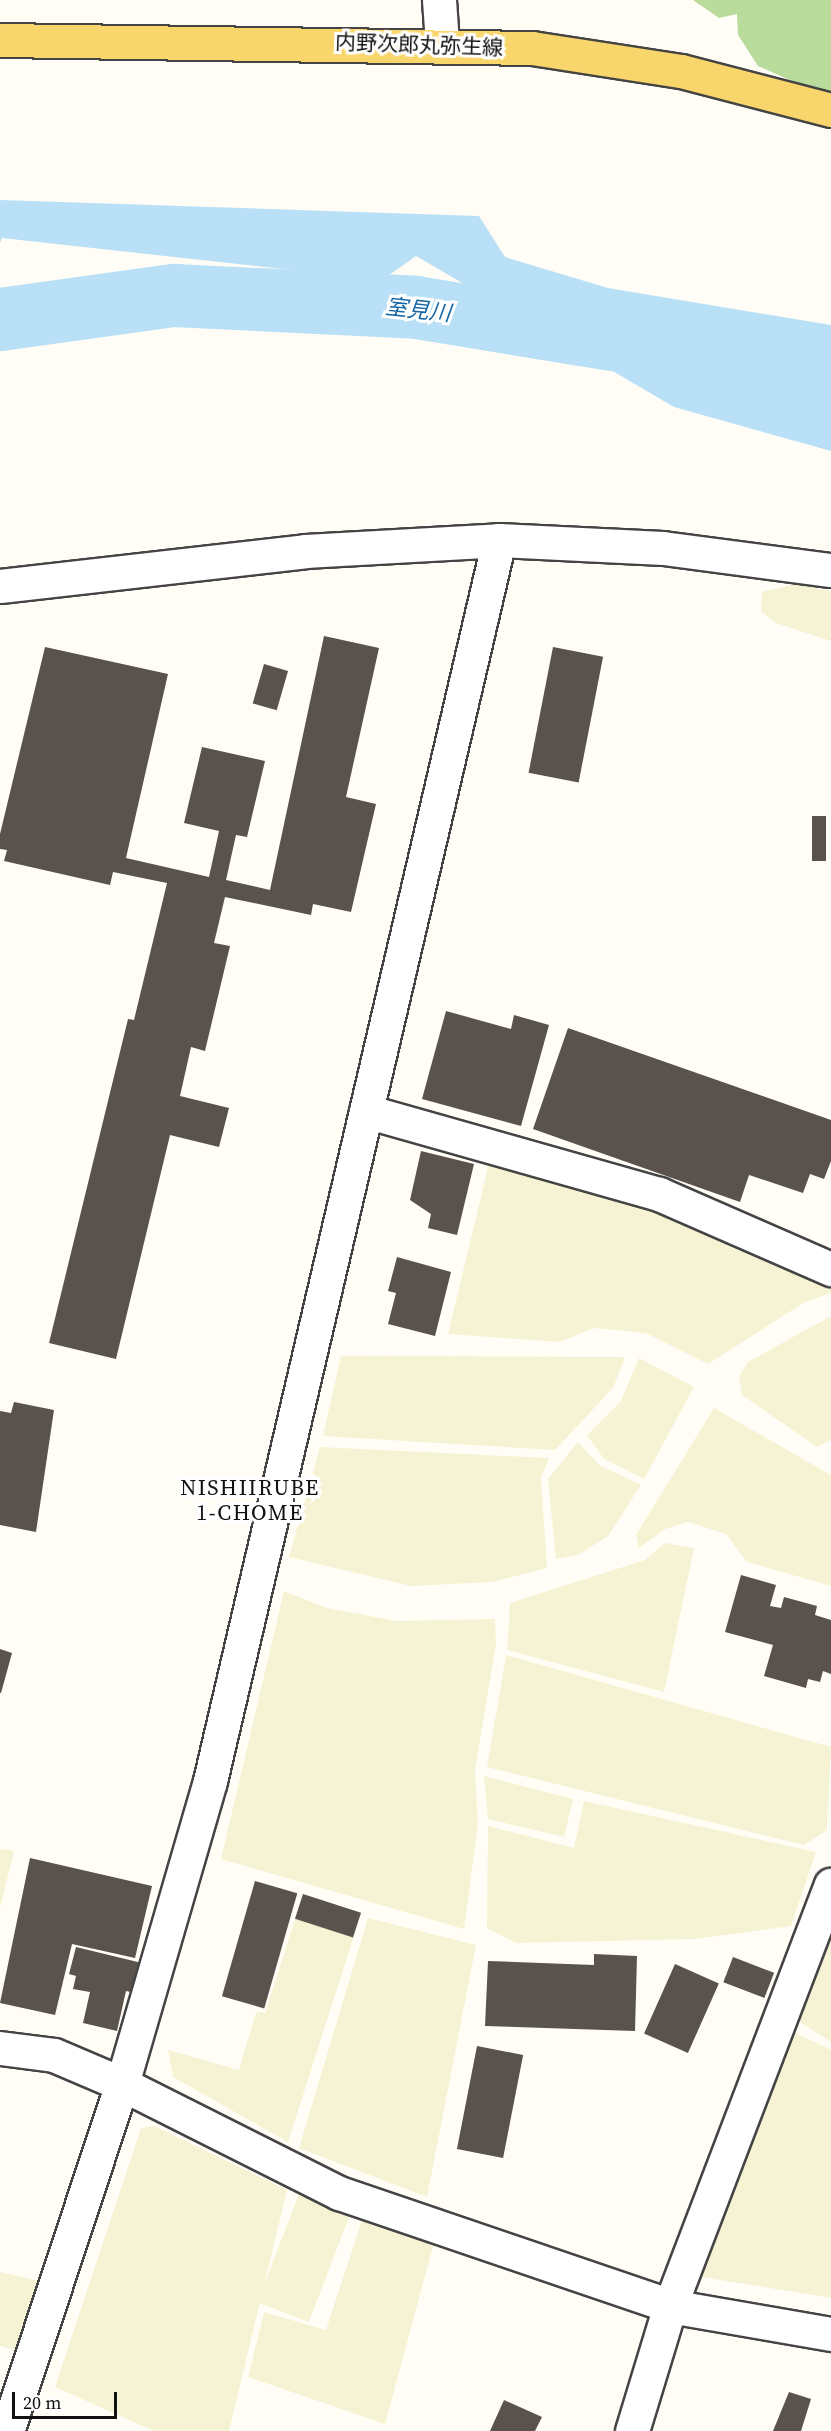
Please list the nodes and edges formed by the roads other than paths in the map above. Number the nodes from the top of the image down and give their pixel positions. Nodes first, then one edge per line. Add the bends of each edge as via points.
1 (439, 0) edge
2 (0, 40) edge
3 (442, 43) junction
4 (831, 110) edge
5 (499, 540) junction
6 (831, 570) edge
7 (0, 586) edge
8 (366, 1111) junction
9 (831, 1269) edge
10 (831, 1886) edge
11 (0, 2048) edge
12 (123, 2084) junction
13 (670, 2306) junction
14 (831, 2334) edge
15 (7, 2431) edge
16 (632, 2431) edge

1 - 3 street
2 - 3 main road, 内野次郎丸弥生線
3 - 4 main road, 内野次郎丸弥生線 via 532,48 681,71
5 - 6 street via 663,548
5 - 7 street via 305,551
5 - 8 street
8 - 9 street via 658,1194
8 - 12 street via 210,1781
10 - 13 street
11 - 12 street via 54,2055
12 - 13 street via 339,2193
12 - 15 street
13 - 14 street
13 - 16 street

